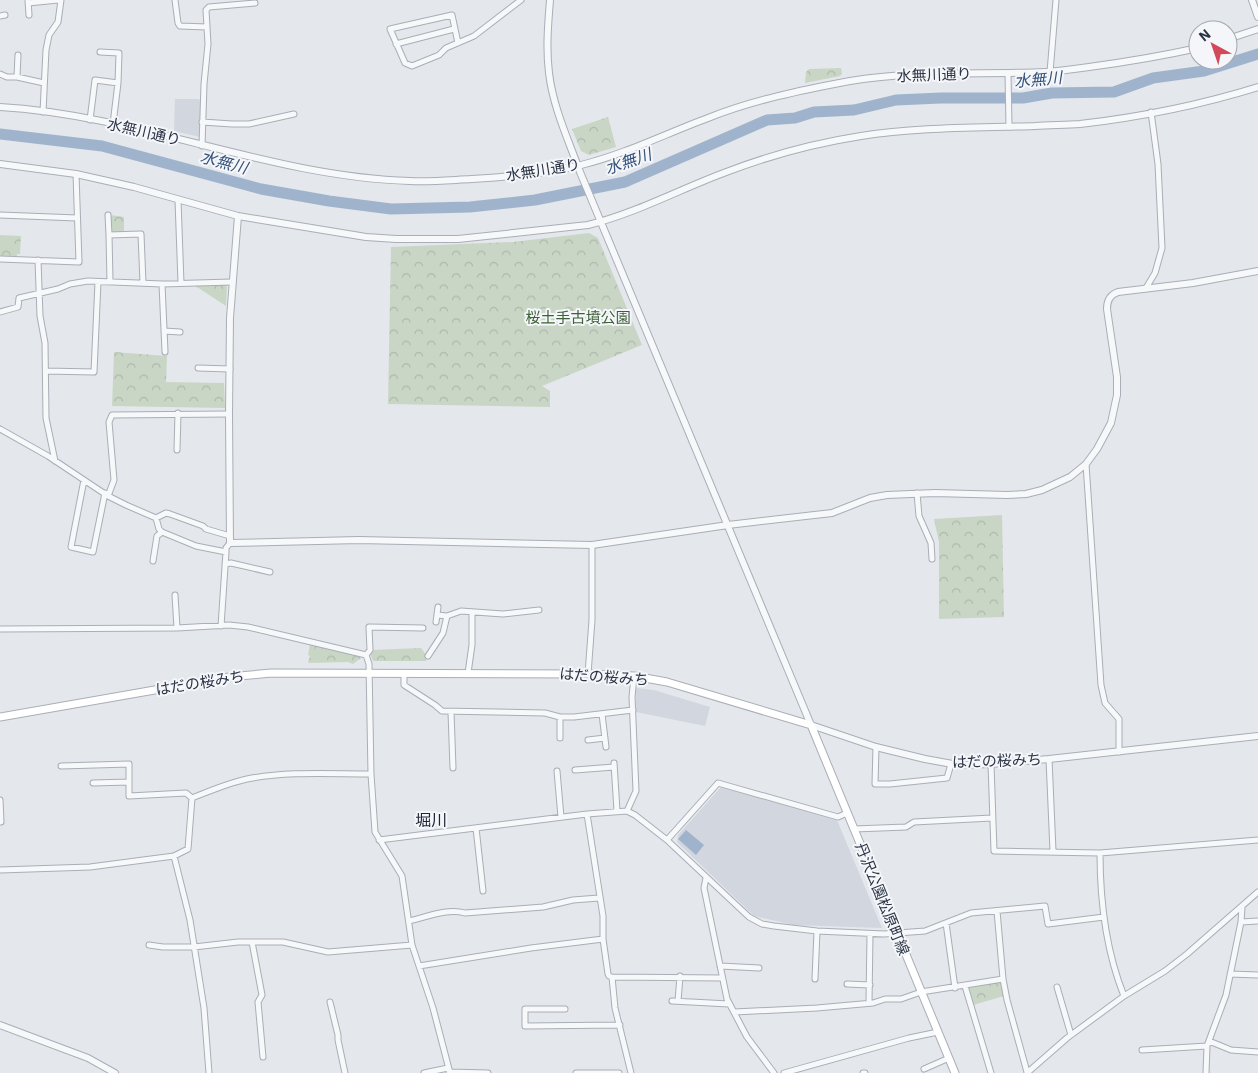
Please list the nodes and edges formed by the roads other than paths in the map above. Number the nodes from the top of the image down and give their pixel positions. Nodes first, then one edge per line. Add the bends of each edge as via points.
1 (60, 0) edge
2 (175, 0) edge
3 (521, 0) edge
4 (550, 0) edge
5 (1056, 0) edge
6 (28, 2) edge
7 (246, 2) edge
8 (220, 3) edge
9 (255, 3) dead end
10 (1255, 4) edge
11 (29, 15) dead end
12 (1258, 17) edge
13 (207, 27) junction
14 (454, 29) junction
15 (1258, 29) edge
16 (1238, 36) edge
17 (458, 43) junction
18 (396, 44) junction
19 (1188, 50) edge
20 (100, 52) dead end
21 (18, 55) dead end
22 (1050, 72) junction
23 (1008, 73) junction
24 (0, 74) edge
25 (17, 77) junction
26 (118, 83) junction
27 (44, 84) junction
28 (1258, 87) edge
29 (0, 107) edge
30 (43, 112) junction
31 (1151, 112) junction
32 (294, 114) dead end
33 (90, 120) junction
34 (202, 122) junction
35 (113, 124) junction
36 (1009, 127) junction
37 (202, 146) junction
38 (0, 164) edge
39 (579, 169) junction
40 (76, 174) junction
41 (178, 200) junction
42 (0, 215) edge
43 (108, 215) dead end
44 (238, 216) junction
45 (77, 218) junction
46 (601, 222) junction
47 (109, 235) junction
48 (0, 259) edge
49 (38, 260) junction
50 (1258, 271) edge
51 (110, 281) junction
52 (98, 282) junction
53 (232, 282) junction
54 (143, 283) junction
55 (181, 283) junction
56 (162, 284) junction
57 (1146, 288) junction
58 (39, 293) junction
59 (0, 312) edge
60 (164, 331) junction
61 (180, 332) dead end
62 (158, 341) dead end
63 (165, 341) junction
64 (165, 352) dead end
65 (198, 368) dead end
66 (230, 369) junction
67 (46, 371) junction
68 (178, 414) junction
69 (228, 414) junction
70 (0, 429) edge
71 (177, 450) dead end
72 (55, 461) junction
73 (1086, 464) junction
74 (84, 480) junction
75 (917, 493) junction
76 (106, 494) junction
77 (156, 518) junction
78 (728, 525) junction
79 (162, 532) junction
80 (230, 540) junction
81 (592, 545) junction
82 (226, 552) junction
83 (932, 559) dead end
84 (153, 561) dead end
85 (225, 564) junction
86 (270, 572) dead end
87 (175, 595) dead end
88 (438, 607) dead end
89 (540, 610) dead end
90 (472, 612) junction
91 (437, 615) junction
92 (447, 616) junction
93 (436, 622) dead end
94 (221, 626) junction
95 (177, 628) junction
96 (423, 628) dead end
97 (0, 629) edge
98 (366, 656) junction
99 (428, 656) dead end
100 (369, 672) junction
101 (404, 673) junction
102 (468, 673) junction
103 (588, 674) junction
104 (634, 676) junction
105 (633, 710) junction
106 (451, 712) junction
107 (602, 714) junction
108 (0, 717) edge
109 (560, 717) junction
110 (811, 725) junction
111 (1258, 736) edge
112 (560, 738) dead end
113 (605, 738) junction
114 (588, 740) dead end
115 (606, 747) dead end
116 (876, 747) junction
117 (1119, 752) junction
118 (1049, 759) junction
119 (952, 764) junction
120 (991, 764) junction
121 (61, 766) dead end
122 (453, 768) dead end
123 (575, 770) dead end
124 (557, 771) dead end
125 (371, 774) junction
126 (129, 782) junction
127 (93, 784) dead end
128 (192, 798) junction
129 (0, 800) edge
130 (617, 811) junction
131 (627, 812) junction
132 (847, 813) junction
133 (588, 814) junction
134 (0, 816) edge
135 (560, 817) junction
136 (992, 818) junction
137 (0, 822) edge
138 (476, 828) junction
139 (854, 829) junction
140 (379, 840) junction
141 (668, 840) junction
142 (1258, 840) edge
143 (1052, 851) junction
144 (1100, 853) junction
145 (174, 856) junction
146 (0, 870) edge
147 (706, 878) junction
148 (483, 891) dead end
149 (1258, 892) edge
150 (600, 898) junction
151 (1242, 907) junction
152 (997, 911) junction
153 (1104, 917) junction
154 (410, 921) junction
155 (1258, 921) edge
156 (1241, 922) junction
157 (946, 923) junction
158 (817, 931) junction
159 (896, 932) junction
160 (870, 934) junction
161 (604, 939) junction
162 (252, 942) junction
163 (149, 945) dead end
164 (412, 945) junction
165 (194, 946) junction
166 (419, 966) junction
167 (720, 966) junction
168 (759, 968) dead end
169 (1230, 974) junction
170 (680, 976) junction
171 (1258, 976) edge
172 (612, 977) junction
173 (722, 978) junction
174 (815, 979) dead end
175 (1003, 979) junction
176 (847, 984) dead end
177 (870, 985) junction
178 (965, 986) junction
179 (1057, 987) dead end
180 (955, 988) junction
181 (921, 992) junction
182 (1124, 996) junction
183 (330, 1002) dead end
184 (870, 1002) junction
185 (729, 1004) junction
186 (565, 1009) dead end
187 (734, 1012) junction
188 (0, 1025) edge
189 (620, 1025) junction
190 (938, 1032) junction
191 (1071, 1035) junction
192 (1208, 1043) junction
193 (1142, 1050) dead end
194 (1258, 1052) edge
195 (263, 1057) dead end
196 (949, 1058) junction
197 (924, 1069) dead end
198 (446, 1071) edge
199 (115, 1073) edge
200 (209, 1073) edge
201 (345, 1073) edge
202 (424, 1073) edge
203 (488, 1073) edge
204 (576, 1073) edge
205 (619, 1073) edge
206 (631, 1073) edge
207 (774, 1073) edge
208 (784, 1073) edge
209 (955, 1073) edge
210 (991, 1073) edge
211 (1027, 1073) edge
212 (1206, 1073) edge

1 - 6 street
1 - 27 street via 58,22 49,35 46,50
2 - 13 street via 180,26
3 - 17 street via 474,36
4 - 39 street via 549,74 556,109
5 - 22 street
6 - 11 street
7 - 8 street
7 - 9 street
8 - 13 street via 206,10
10 - 12 street
13 - 34 street
14 - 17 street
14 - 18 street
14 - 18 street via 452,15 390,29
15 - 16 street
17 - 18 street via 446,48 439,56 412,66 405,63
19 - 22 street, 水無川通り
20 - 26 street via 119,53
21 - 25 street
22 - 23 street, 水無川通り
23 - 36 street
23 - 39 street, 水無川通り via 901,75 796,92 716,115
24 - 25 street
25 - 27 street
26 - 33 street via 95,80
26 - 35 street
27 - 30 street
28 - 31 street
29 - 30 street, 水無川通り
30 - 33 street, 水無川通り
31 - 36 street via 1079,124
31 - 57 street via 1158,164 1162,248 1155,273
32 - 34 street via 249,124
33 - 35 street, 水無川通り
34 - 37 street
35 - 37 street, 水無川通り
36 - 46 street via 909,131 811,146 730,170
37 - 39 street, 水無川通り via 368,179 422,181
38 - 40 street
39 - 46 street
40 - 41 street
40 - 45 street
41 - 44 street
41 - 55 street
42 - 45 street
43 - 47 street
44 - 46 street via 333,233 412,239 458,239
44 - 53 street
45 - 49 street via 79,262
46 - 78 street
47 - 51 street
47 - 54 street via 141,234
48 - 49 street
49 - 58 street
50 - 57 street
51 - 52 street
51 - 54 street
52 - 58 street via 70,284
52 - 67 street via 94,372
53 - 55 street
53 - 66 street
54 - 56 street
55 - 56 street
56 - 60 street
57 - 73 street via 1118,292 1109,300 1107,309 1117,395 1111,423
58 - 59 street via 19,298 18,307
58 - 67 street
60 - 61 street
60 - 63 street
62 - 63 street
63 - 64 street
65 - 66 street
66 - 69 street
67 - 72 street via 46,418
68 - 69 street
68 - 71 street
68 - 76 street via 116,414 110,418 114,480
69 - 80 street
70 - 72 street
72 - 74 street
73 - 75 street via 1056,484 1026,494
73 - 117 street via 1101,685 1104,703 1119,719
74 - 76 street
74 - 76 street via 71,546 92,552
75 - 78 street via 870,498 832,513
75 - 83 street via 919,516 930,543
76 - 77 street
77 - 79 street
77 - 80 street via 170,514
78 - 81 street
78 - 110 street
79 - 82 street via 196,546
79 - 84 street via 157,536
80 - 81 street
80 - 82 street
81 - 103 street
82 - 85 street
85 - 86 street
85 - 94 street
87 - 95 street
88 - 91 street
89 - 90 street via 503,614
90 - 92 street via 461,611
90 - 102 street
91 - 92 street
91 - 93 street
92 - 99 street via 443,634
94 - 95 street
94 - 98 street via 248,627
95 - 97 street
96 - 98 street via 369,627 370,650
98 - 100 street
100 - 101 main road, はだの桜みち
100 - 108 main road, はだの桜みち via 229,677
100 - 125 street
101 - 102 main road, はだの桜みち
101 - 106 street via 404,685 442,711
102 - 103 main road, はだの桜みち
103 - 104 main road, はだの桜みち
104 - 105 street
104 - 110 main road, はだの桜みち via 667,682
105 - 107 street
105 - 131 street via 636,791
106 - 109 street via 535,712
106 - 122 street
107 - 109 street
107 - 113 street
109 - 112 street
110 - 116 street, はだの桜みち
110 - 132 main road, 丹沢公園松原町線
111 - 117 street, はだの桜みち
113 - 114 street
113 - 115 street
116 - 119 street, はだの桜みち
116 - 119 street via 875,784 946,778
117 - 118 street, はだの桜みち
118 - 120 street, はだの桜みち
118 - 143 street
119 - 120 street, はだの桜みち
120 - 136 street
121 - 126 street via 128,764
123 - 130 street via 584,772 614,765
124 - 135 street
125 - 128 street via 284,775 247,779
125 - 140 street via 375,832
126 - 127 street
126 - 128 street via 129,796 186,793
128 - 145 street via 188,849
129 - 134 street
130 - 131 street
130 - 133 street
131 - 141 street via 636,815
132 - 139 main road, 丹沢公園松原町線
132 - 141 street via 838,817 718,783
133 - 135 street
133 - 150 street
134 - 137 street
135 - 138 street
136 - 139 street
136 - 143 street via 994,851
138 - 140 street
138 - 148 street
139 - 159 main road, 丹沢公園松原町線
140 - 154 street via 402,876
141 - 147 street
142 - 144 street
143 - 144 street
144 - 153 street
145 - 146 street via 90,867
145 - 165 street
147 - 158 street via 757,922
147 - 167 street via 704,888
149 - 151 street
150 - 154 street via 543,907 447,912
150 - 161 street
151 - 156 street
151 - 182 street via 1165,971
152 - 153 street via 1045,906 1048,924
152 - 157 street via 971,913
152 - 175 street
153 - 182 street via 1110,954
154 - 164 street
155 - 156 street
156 - 169 street
157 - 159 street via 925,931
157 - 180 street
158 - 160 street
158 - 174 street
159 - 160 street
159 - 181 main road, 丹沢公園松原町線
160 - 177 street
161 - 166 street
161 - 172 street via 608,976
162 - 164 street via 283,942 328,952
162 - 165 street
162 - 195 street via 262,995 258,1002
163 - 165 street
164 - 166 street
165 - 200 street via 204,1008
166 - 198 street via 433,1008
167 - 168 street
167 - 173 street
169 - 171 street
169 - 192 street via 1226,995
170 - 172 street
170 - 173 street
170 - 185 street via 675,1001
172 - 189 street
173 - 185 street
175 - 178 street
175 - 211 street
176 - 177 street
177 - 184 street
178 - 180 street
178 - 210 street
179 - 191 street
180 - 181 street
181 - 184 street via 901,999
181 - 190 main road, 丹沢公園松原町線
182 - 191 street
183 - 201 street
184 - 187 street
185 - 187 street
186 - 189 street via 525,1010 525,1026
187 - 207 street via 754,1048
188 - 199 street via 88,1058
189 - 206 street
190 - 196 main road, 丹沢公園松原町線
190 - 208 street
191 - 211 street
192 - 193 street
192 - 194 street via 1231,1050
192 - 212 street
196 - 197 street
196 - 209 main road, 丹沢公園松原町線
198 - 202 street
198 - 203 street
204 - 205 street

